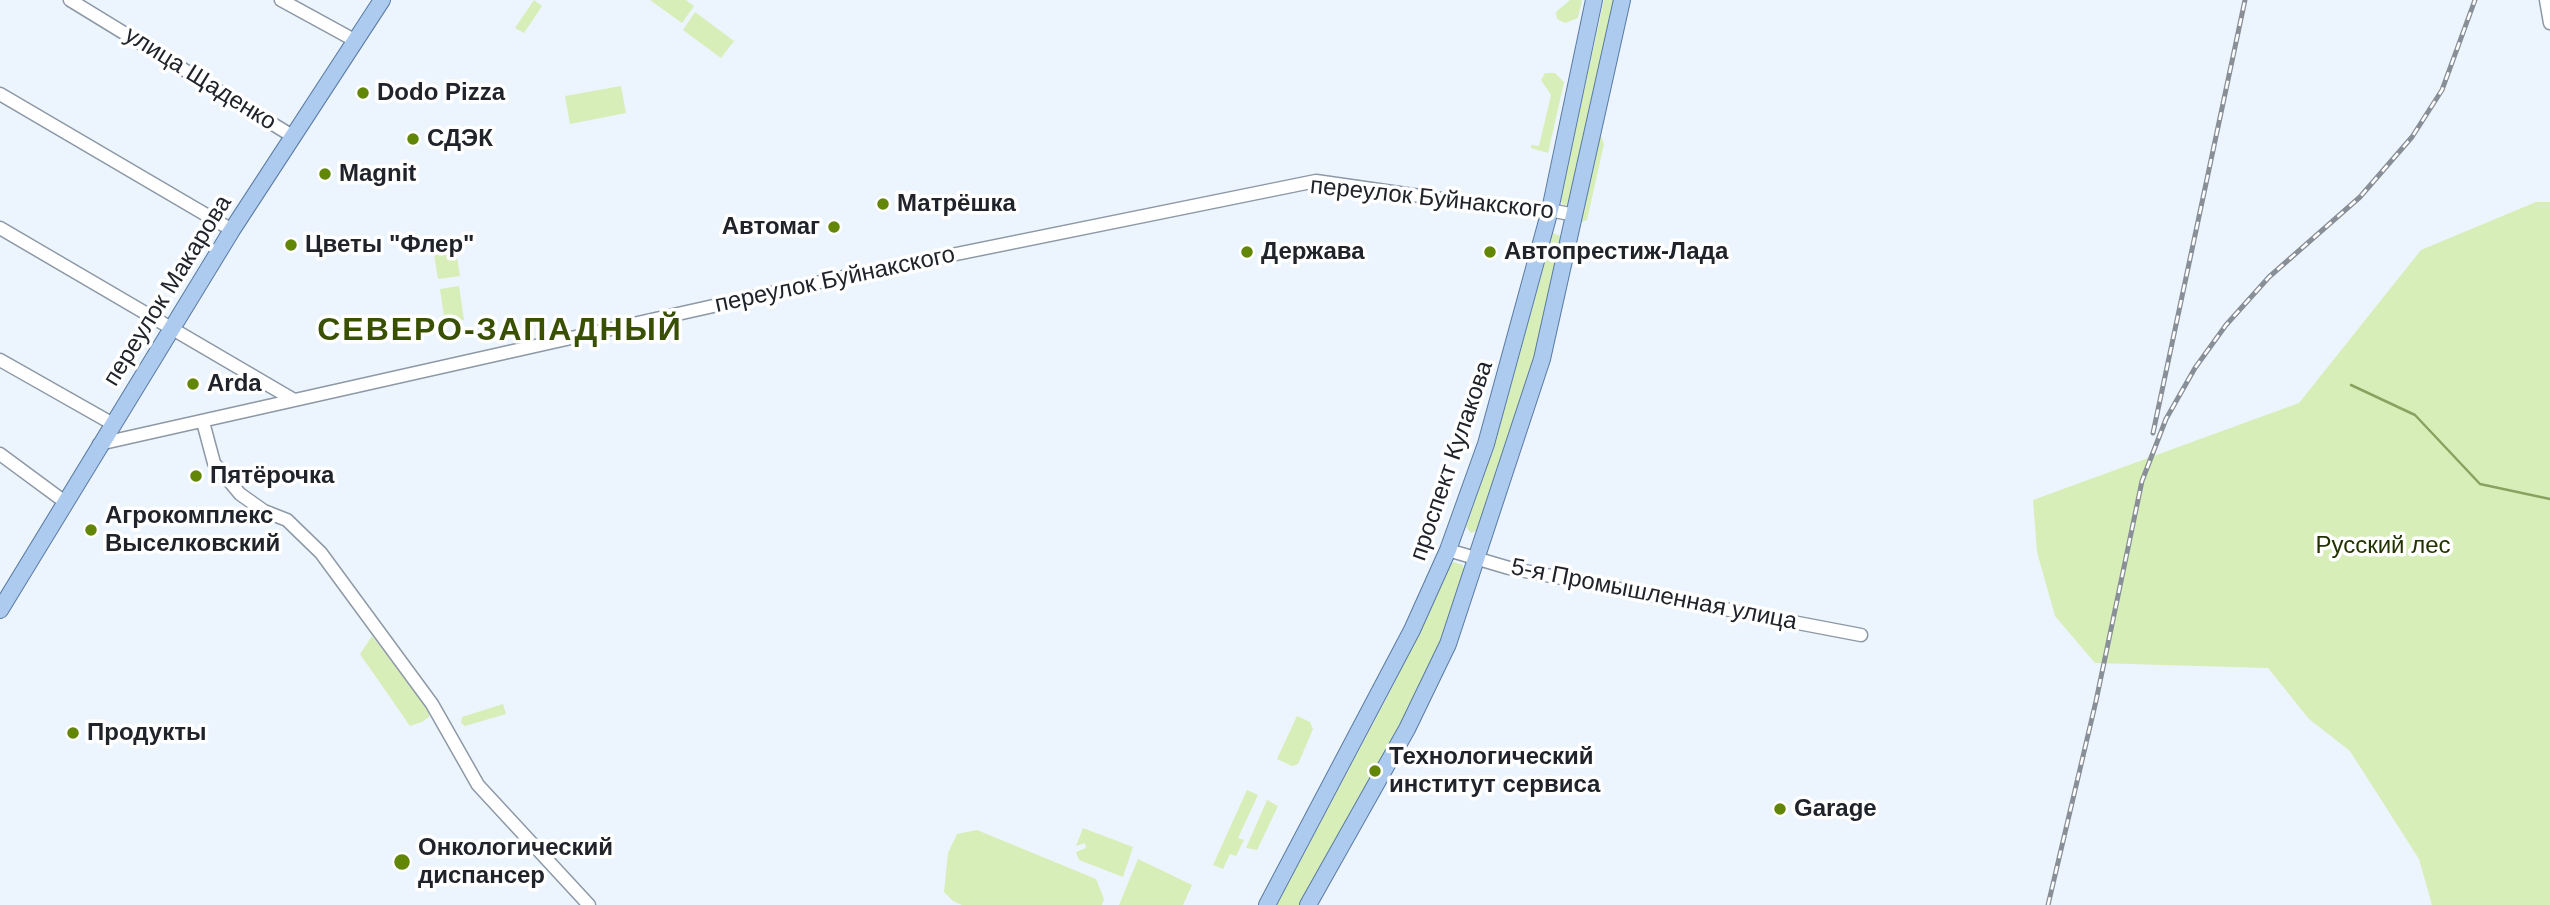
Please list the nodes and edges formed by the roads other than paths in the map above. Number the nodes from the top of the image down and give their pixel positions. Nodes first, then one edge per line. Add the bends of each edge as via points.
1 (70, 0) edge
2 (281, 0) edge
3 (382, 0) edge
4 (1594, 0) edge
5 (1622, 0) edge
6 (2546, 0) edge
7 (2550, 23) edge
8 (356, 40) junction
9 (0, 94) edge
10 (294, 137) junction
11 (1550, 210) junction
12 (1575, 215) junction
13 (0, 228) edge
14 (232, 230) junction
15 (172, 329) junction
16 (0, 360) edge
17 (294, 400) junction
18 (203, 422) junction
19 (113, 424) junction
20 (99, 444) junction
21 (0, 454) edge
22 (65, 502) junction
23 (1448, 550) junction
24 (1477, 560) junction
25 (5, 588) edge
26 (0, 610) edge
27 (1861, 635) dead end
28 (589, 905) edge
29 (1267, 905) edge
30 (1308, 905) edge

1 - 10 street, улица Щаденко
2 - 8 street
3 - 8 main road, переулок Макарова
4 - 11 main road, проспект Кулакова
5 - 12 main road
6 - 7 street
8 - 10 main road, переулок Макарова
9 - 14 street
10 - 14 main road, переулок Макарова
11 - 12 street, переулок Буйнакского
11 - 17 street, переулок Буйнакского via 1518,210 1316,181 838,278
11 - 23 main road, проспект Кулакова via 1498,405
12 - 24 main road via 1542,359
13 - 15 street
14 - 15 main road, переулок Макарова
15 - 17 street
15 - 19 main road, переулок Макарова
16 - 19 street
17 - 18 street, переулок Буйнакского
18 - 20 street, переулок Буйнакского
18 - 28 street via 214,463 240,494 306,534 432,704 478,785
19 - 20 main road, переулок Макарова
20 - 22 main road, переулок Макарова
21 - 22 street
22 - 25 main road, переулок Макарова
23 - 24 street, 5-я Промышленная улица
23 - 29 main road, проспект Кулакова via 1400,655
24 - 27 street, 5-я Промышленная улица
24 - 30 main road via 1437,668
25 - 26 main road, переулок Макарова

